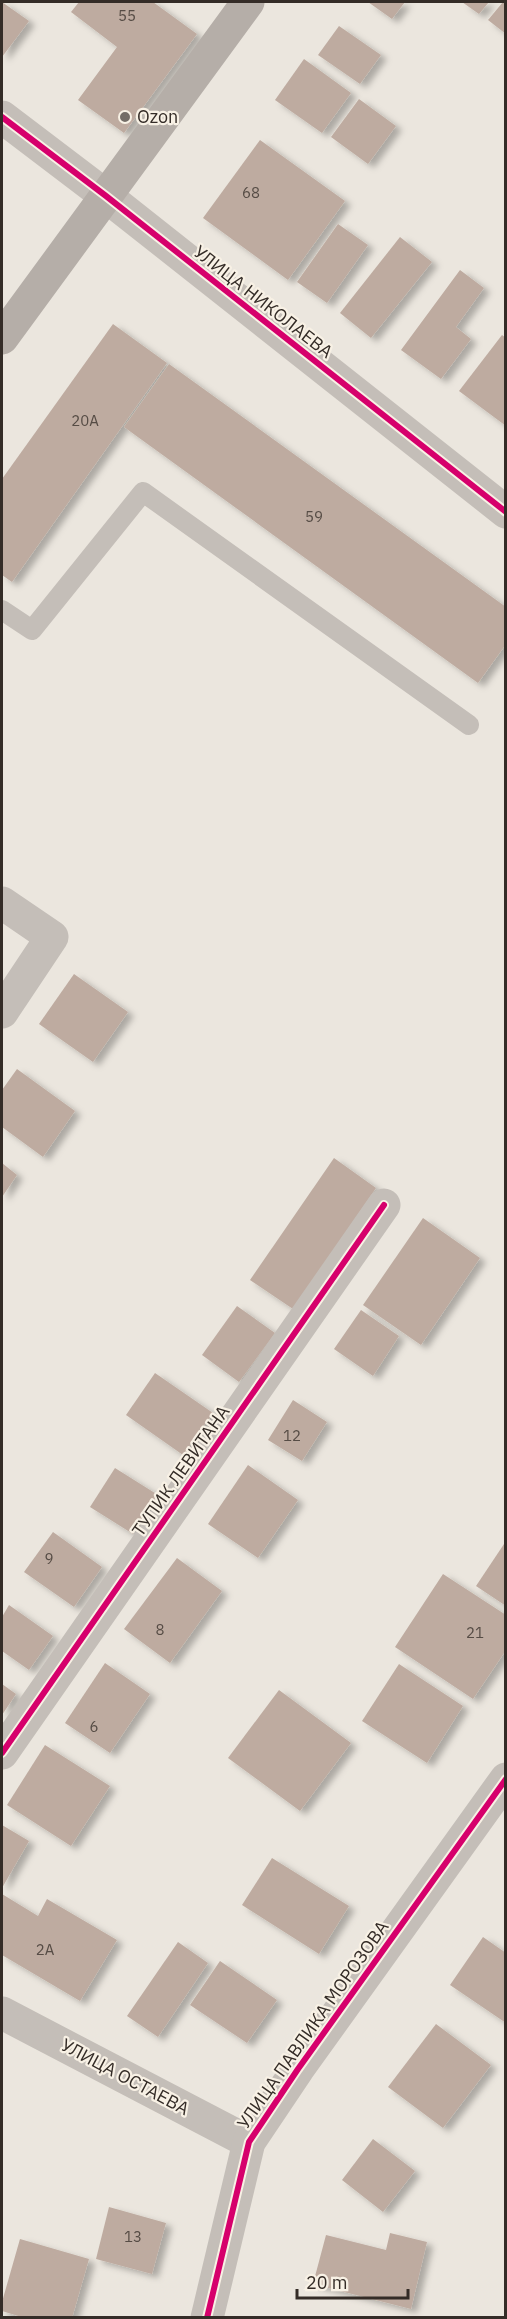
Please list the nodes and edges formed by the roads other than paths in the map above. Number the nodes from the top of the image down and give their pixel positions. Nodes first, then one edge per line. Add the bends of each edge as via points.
1 (248, 2) edge
2 (2, 117) edge
3 (106, 196) junction
4 (2, 338) edge
5 (506, 512) edge
6 (2, 610) edge
7 (469, 725) dead end
8 (2, 903) edge
9 (2, 1012) edge
10 (384, 1205) dead end
11 (2, 1753) edge
12 (506, 1779) edge
13 (2, 2013) edge
14 (249, 2142) junction
15 (207, 2318) edge

1 - 3 street
2 - 3 street, УЛИЦА НИКОЛАЕВА
3 - 4 street
3 - 5 street, УЛИЦА НИКОЛАЕВА
6 - 7 lane via 32,630 143,492
8 - 9 street via 52,937
10 - 11 street, ТУПИК ЛЕВИТАНА
12 - 14 street, УЛИЦА ПАВЛИКА МОРОЗОВА
13 - 14 street, УЛИЦА ОСТАЕВА
14 - 15 street, УЛИЦА ПАВЛИКА МОРОЗОВА

